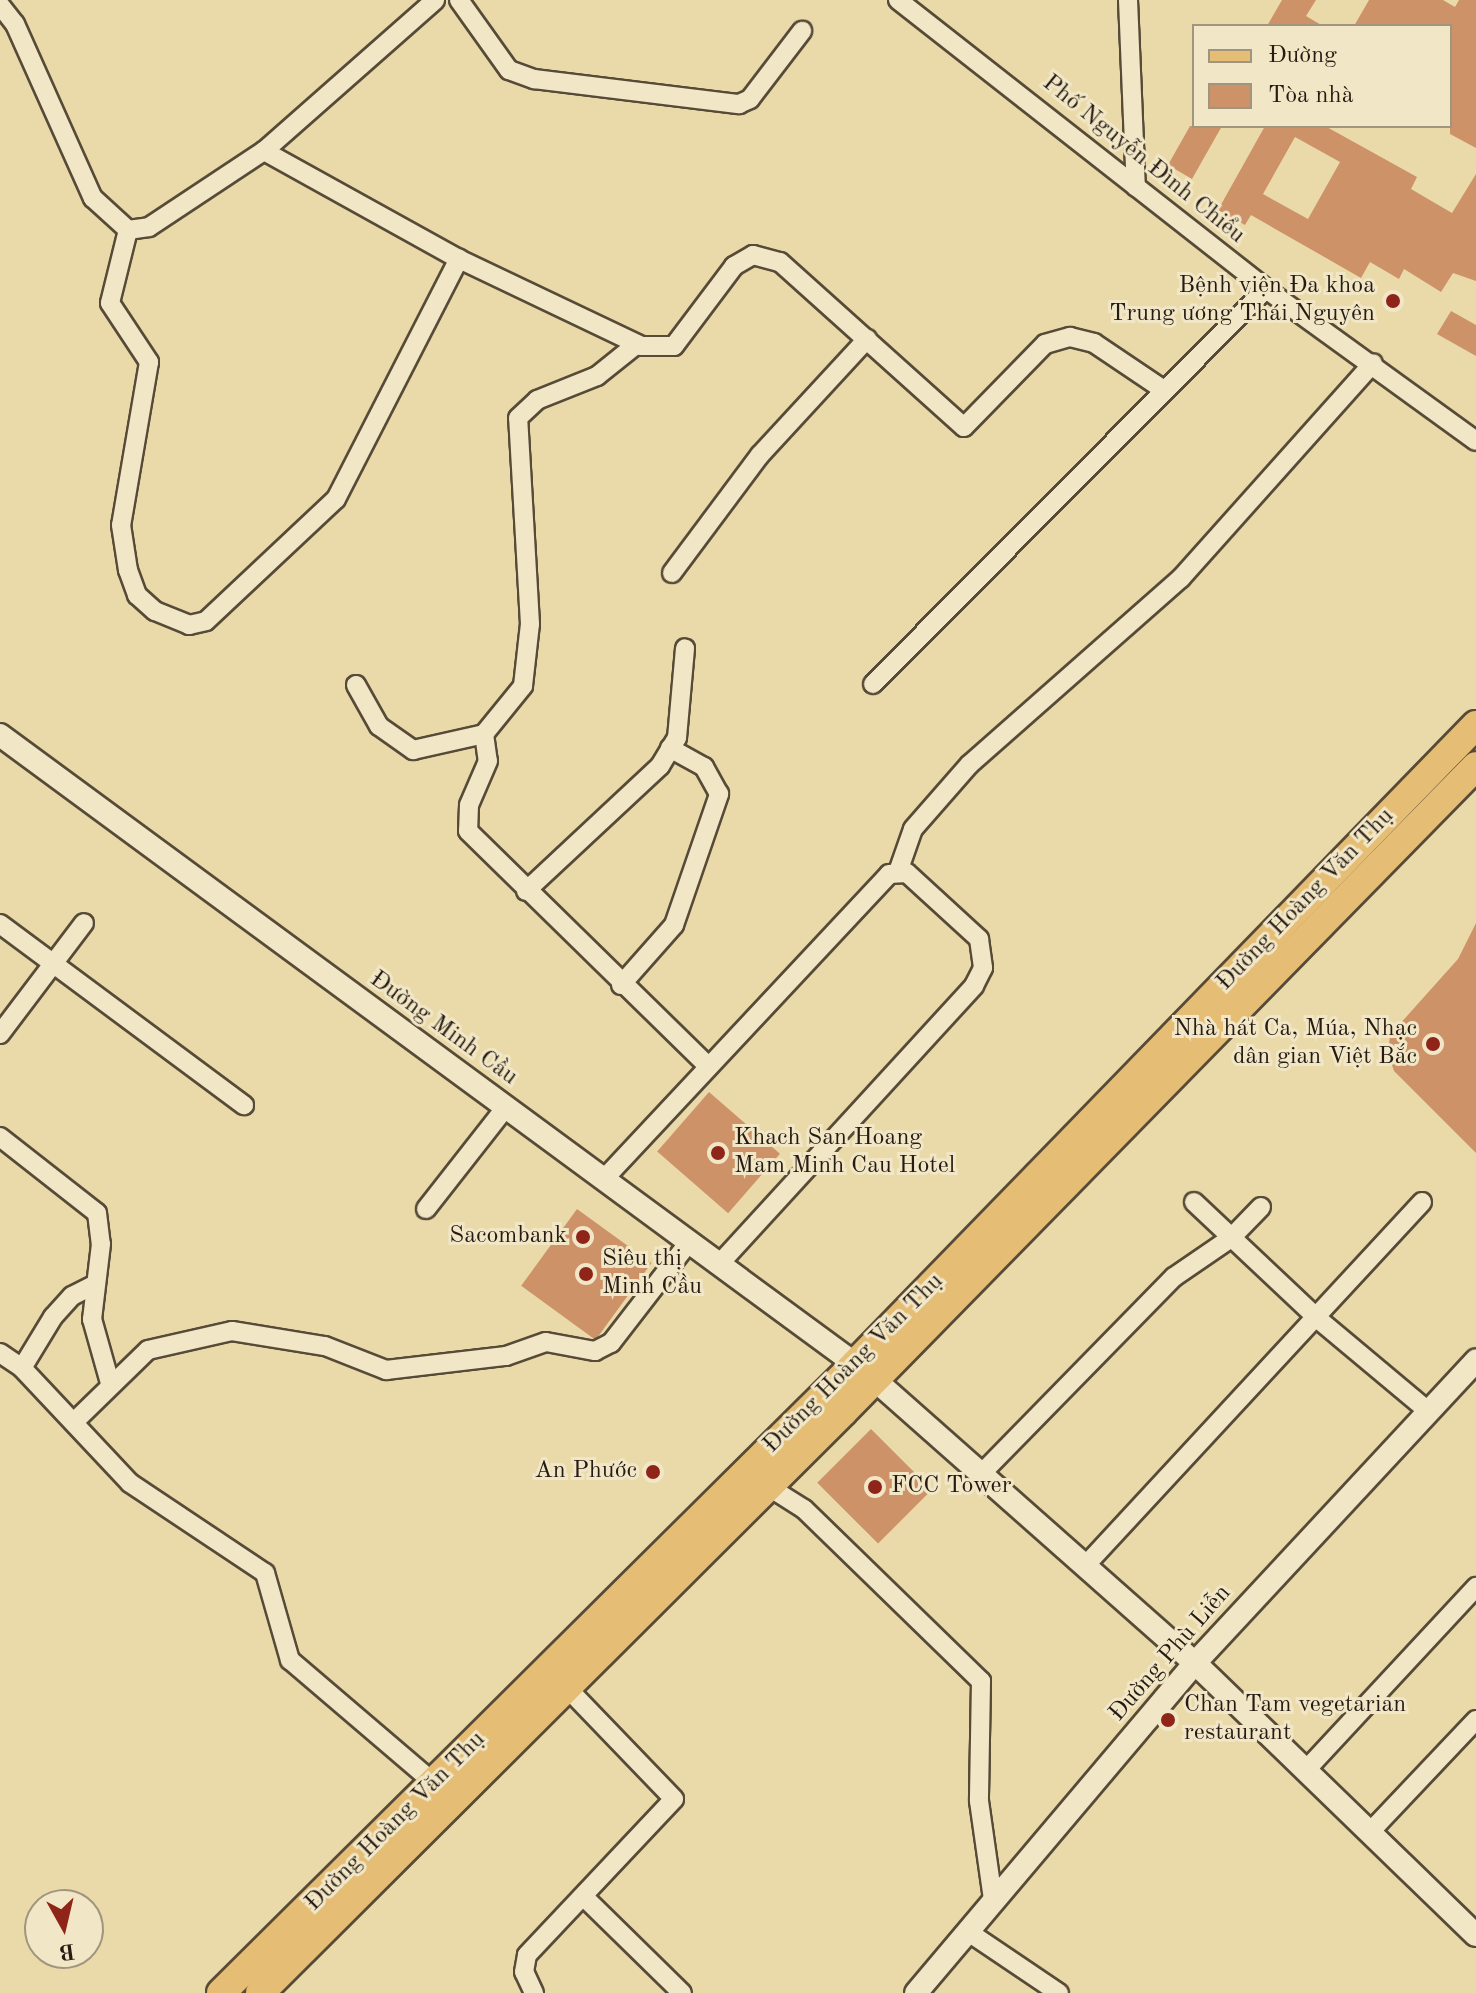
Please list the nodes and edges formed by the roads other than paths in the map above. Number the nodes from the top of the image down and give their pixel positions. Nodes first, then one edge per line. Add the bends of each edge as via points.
1 (435, 0) edge
2 (459, 0) edge
3 (898, 0) edge
4 (1128, 0) edge
5 (0, 5) edge
6 (802, 31) dead end
7 (264, 151) junction
8 (1136, 187) junction
9 (128, 230) junction
10 (459, 259) junction
11 (1266, 289) junction
12 (867, 339) junction
13 (637, 344) junction
14 (1373, 363) junction
15 (1161, 388) junction
16 (1476, 441) edge
17 (672, 573) dead end
18 (685, 648) dead end
19 (873, 684) dead end
20 (356, 685) dead end
21 (1476, 725) edge
22 (484, 734) junction
23 (0, 735) edge
24 (670, 748) junction
25 (1476, 766) edge
26 (899, 869) junction
27 (526, 891) junction
28 (84, 923) dead end
29 (0, 924) edge
30 (51, 967) junction
31 (1231, 977) junction
32 (621, 985) junction
33 (1251, 999) junction
34 (0, 1034) edge
35 (706, 1064) junction
36 (244, 1105) dead end
37 (506, 1107) junction
38 (0, 1137) edge
39 (604, 1179) junction
40 (1194, 1202) dead end
41 (1422, 1202) dead end
42 (1261, 1207) dead end
43 (426, 1209) dead end
44 (1231, 1238) junction
45 (689, 1242) junction
46 (719, 1264) junction
47 (94, 1285) junction
48 (1318, 1319) junction
49 (0, 1353) edge
50 (1476, 1361) edge
51 (22, 1368) junction
52 (865, 1372) junction
53 (110, 1383) junction
54 (1427, 1410) junction
55 (75, 1421) junction
56 (980, 1475) junction
57 (769, 1487) junction
58 (1085, 1566) junction
59 (1476, 1587) edge
60 (1195, 1663) junction
61 (553, 1691) junction
62 (1476, 1720) edge
63 (1306, 1770) junction
64 (435, 1784) junction
65 (1370, 1832) junction
66 (584, 1897) junction
67 (993, 1899) junction
68 (967, 1931) junction
69 (1476, 1935) edge
70 (222, 1993) edge
71 (260, 1993) edge
72 (534, 1993) edge
73 (682, 1993) edge
74 (916, 1993) edge
75 (1059, 1993) edge

1 - 7 street
2 - 6 street via 509,70 534,79 739,104 750,99
3 - 8 street, Phố Nguyễn Đình Chiểu
4 - 8 street
5 - 9 street via 54,105 93,198
7 - 9 street via 149,227
7 - 10 street
8 - 11 street, Phố Nguyễn Đình Chiểu
9 - 10 street via 110,303 149,362 121,525 137,595 155,611 189,625 206,621 336,499
10 - 13 street
11 - 14 street, Phố Nguyễn Đình Chiểu
11 - 15 street
12 - 13 street via 780,262 753,255 734,266 674,346 663,350
12 - 15 street via 964,427 1045,344 1070,337 1094,343
12 - 17 street via 760,455
13 - 22 street via 597,376 537,400 518,418 530,624 523,686
14 - 16 street, Phố Nguyễn Đình Chiểu
14 - 26 street via 1181,578 970,764 913,829
15 - 19 street
18 - 24 street via 683,708
20 - 22 street via 379,726 413,750
21 - 31 main road, Đường Hoàng Văn Thụ
22 - 27 street via 488,761 469,805 468,831
23 - 37 street, Đường Minh Cầu
24 - 27 street via 660,766
24 - 32 street via 704,767 719,794 674,925
25 - 33 main road, Đường Hoàng Văn Thụ
26 - 35 street
26 - 46 street via 979,939 983,968 974,986
27 - 32 street
28 - 30 street
29 - 30 street
30 - 34 street
30 - 36 street
31 - 33 main road
31 - 52 main road, Đường Hoàng Văn Thụ
32 - 35 street
33 - 52 main road, Đường Hoàng Văn Thụ
35 - 39 street
37 - 39 street, Đường Minh Cầu
37 - 43 street
38 - 47 street via 97,1213 101,1244
39 - 45 street, Đường Minh Cầu
40 - 44 street
41 - 48 street
42 - 44 street
44 - 48 street
44 - 56 street via 1174,1277
45 - 46 street, Đường Minh Cầu
45 - 53 street via 611,1343 595,1351 546,1342 506,1356 386,1370 325,1346 232,1331 148,1350
46 - 52 street, Đường Minh Cầu
47 - 51 street via 72,1296 53,1317
47 - 53 street via 92,1319
48 - 54 street
48 - 58 street
49 - 51 street
50 - 54 street, Đường Phù Liễn
51 - 55 street
52 - 56 street, Đường Minh Cầu
52 - 57 main road, Đường Hoàng Văn Thụ
52 - 61 main road, Đường Hoàng Văn Thụ
53 - 55 street
54 - 60 street, Đường Phù Liễn
55 - 64 street via 130,1483 265,1573 290,1660
56 - 58 street, Đường Minh Cầu
57 - 61 main road, Đường Hoàng Văn Thụ
57 - 67 street via 804,1509 981,1681 979,1801
58 - 60 street, Đường Minh Cầu
59 - 63 street
60 - 63 street, Đường Minh Cầu
60 - 67 street, Đường Phù Liễn
61 - 64 main road, Đường Hoàng Văn Thụ
61 - 66 street via 674,1799
61 - 71 main road, Đường Hoàng Văn Thụ
62 - 65 street
63 - 65 street, Đường Minh Cầu
64 - 70 main road, Đường Hoàng Văn Thụ
65 - 69 street, Đường Minh Cầu
66 - 72 street via 527,1955 524,1972
66 - 73 street
67 - 68 street, Đường Phù Liễn
68 - 74 street, Đường Phù Liễn
68 - 75 street

